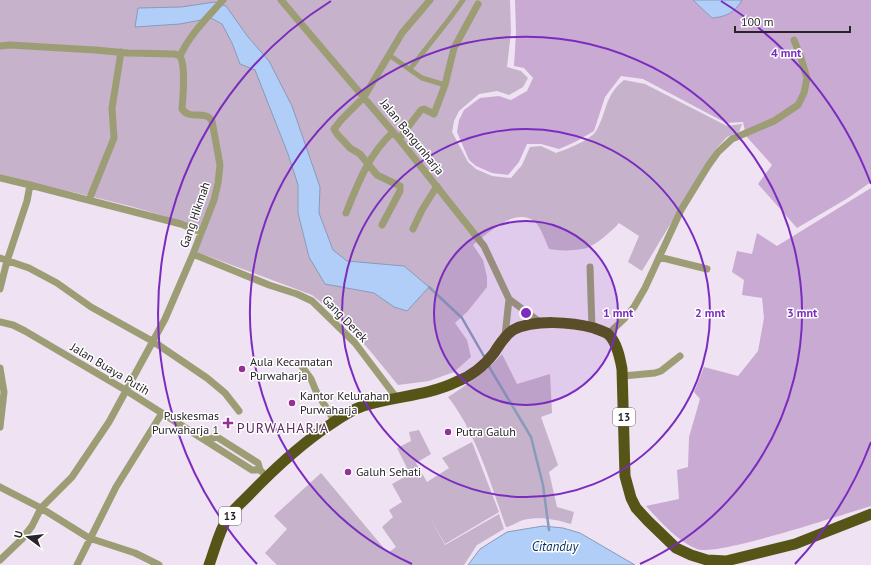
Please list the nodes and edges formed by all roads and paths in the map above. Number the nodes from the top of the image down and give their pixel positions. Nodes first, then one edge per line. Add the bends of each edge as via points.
1 (222, 0) edge
2 (282, 0) edge
3 (430, 0) edge
4 (463, 0) edge
5 (478, 4) dead end
6 (794, 40) dead end
7 (0, 46) edge
8 (121, 52) junction
9 (389, 55) junction
10 (180, 56) junction
11 (410, 69) junction
12 (445, 85) junction
13 (364, 97) junction
14 (393, 132) junction
15 (399, 139) junction
16 (368, 163) junction
17 (0, 178) edge
18 (30, 185) junction
19 (437, 186) junction
20 (89, 200) junction
21 (346, 213) dead end
22 (382, 225) dead end
23 (412, 229) dead end
24 (201, 232) junction
25 (193, 254) junction
26 (659, 257) junction
27 (4, 260) edge
28 (590, 267) dead end
29 (707, 269) dead end
30 (0, 289) edge
31 (509, 299) junction
32 (0, 322) edge
33 (542, 323) junction
34 (592, 328) junction
35 (608, 334) junction
36 (505, 336) junction
37 (154, 342) junction
38 (680, 356) dead end
39 (301, 365) dead end
40 (0, 368) edge
41 (623, 376) junction
42 (127, 391) junction
43 (2, 396) edge
44 (396, 397) junction
45 (239, 411) dead end
46 (162, 413) junction
47 (335, 422) junction
48 (0, 427) edge
49 (263, 473) junction
50 (0, 487) edge
51 (41, 508) junction
52 (871, 514) edge
53 (89, 538) junction
54 (0, 560) edge
55 (77, 565) edge
56 (159, 565) edge
57 (209, 565) edge

1 - 10 street via 186,43
2 - 13 street, Jalan Bangunharja
3 - 9 street via 402,33
4 - 11 street
5 - 12 street via 454,48
6 - 26 street via 806,78 804,93 798,105 774,121 732,139 718,152 682,210
7 - 8 street
8 - 10 street
8 - 20 street via 112,108 114,138
9 - 11 street
9 - 13 street
10 - 24 street, Gang Hikmah via 183,68 182,108 192,116 210,116 220,165 214,200
11 - 12 street via 429,81
12 - 15 street via 434,114 421,110
13 - 14 street, Jalan Bangunharja
13 - 16 street via 334,130
14 - 15 street, Jalan Bangunharja
14 - 16 street
15 - 19 street, Jalan Bangunharja
16 - 21 street
16 - 22 street via 377,176 401,188
17 - 18 street
18 - 20 street
18 - 27 street via 27,201
19 - 23 street
19 - 31 street, Jalan Bangunharja via 484,246
20 - 24 street via 181,224
24 - 25 street, Gang Hikmah
25 - 37 street, Gang Hikmah
25 - 44 street, Gang Derek via 312,302 354,343
26 - 29 street
26 - 35 street via 634,306
27 - 30 street
27 - 37 street via 29,268 52,280 91,307
28 - 34 street
31 - 33 street
31 - 36 street
32 - 42 street, Jalan Buaya Putih via 19,328
33 - 34 highway, 13 via 565,323
33 - 36 highway, 13 via 525,326
34 - 35 highway, 13
35 - 41 highway, 13 via 620,356
36 - 44 highway, 13 via 484,364 472,374 437,390
37 - 42 street, Gang Hikmah
37 - 45 street via 207,378 225,393
38 - 41 street via 661,371
39 - 47 street
40 - 43 street via 4,384
41 - 52 highway, 13 via 625,476 628,489 636,508 676,548 707,560 726,561 795,544
42 - 46 street, Jalan Buaya Putih
42 - 51 street, Gang Hikmah via 72,477
43 - 48 street
44 - 47 highway, 13 via 356,409
46 - 49 street, Jalan Buaya Putih via 252,470
46 - 53 street via 116,487
47 - 49 highway, 13
49 - 57 highway, 13 via 229,517 219,535
50 - 51 street
51 - 53 street
51 - 54 street, Gang Hikmah via 22,539
53 - 55 street
53 - 56 street via 135,553

